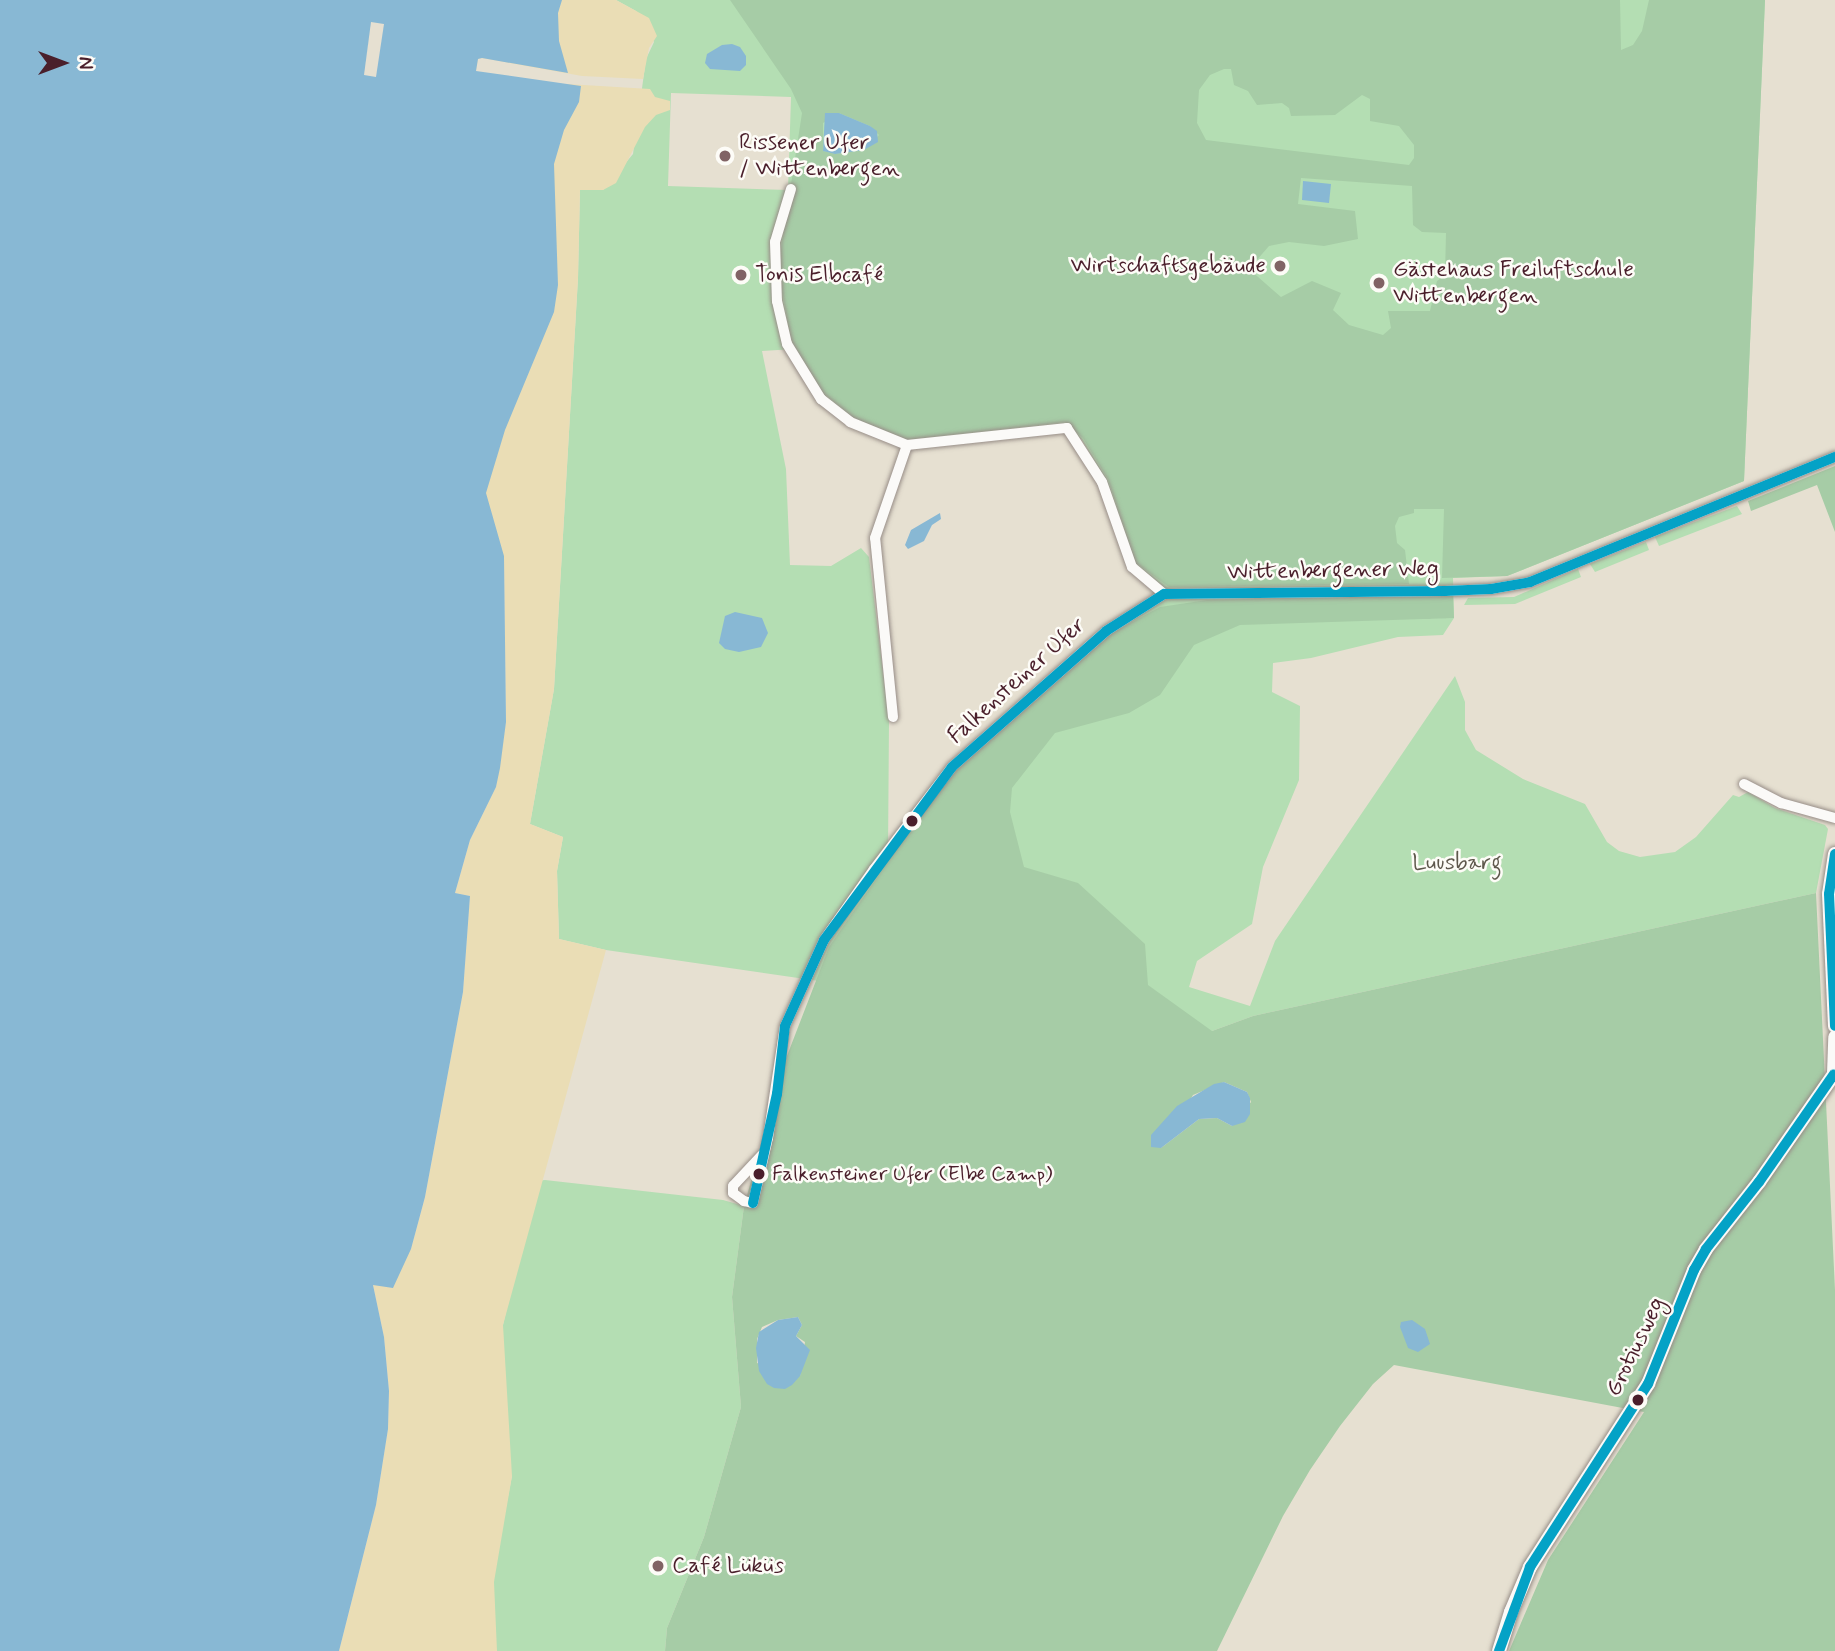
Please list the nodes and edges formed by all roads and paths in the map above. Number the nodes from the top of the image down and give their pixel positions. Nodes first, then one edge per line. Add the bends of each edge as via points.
1 (791, 189) dead end
2 (907, 445) junction
3 (1835, 457) edge
4 (1164, 594) junction
5 (894, 717) dead end
6 (1744, 784) dead end
7 (1835, 818) edge
8 (1835, 854) edge
9 (1835, 1026) edge
10 (1835, 1037) edge
11 (1834, 1074) edge
12 (762, 1155) dead end
13 (1499, 1651) edge

1 - 2 street via 777,229 774,257 777,301 787,344 814,390 838,415
2 - 4 street via 1067,428 1102,482 1132,567
2 - 5 street via 875,538
3 - 4 street, Wittenbergener Weg via 1530,582 1444,591
4 - 12 street, Falkensteiner Ufer via 1106,631 952,767 874,869 824,940 785,1026 777,1094
6 - 7 street via 1782,803
8 - 9 street via 1829,894
10 - 11 street
11 - 13 street, Grotiusweg via 1700,1260 1648,1384 1530,1567

